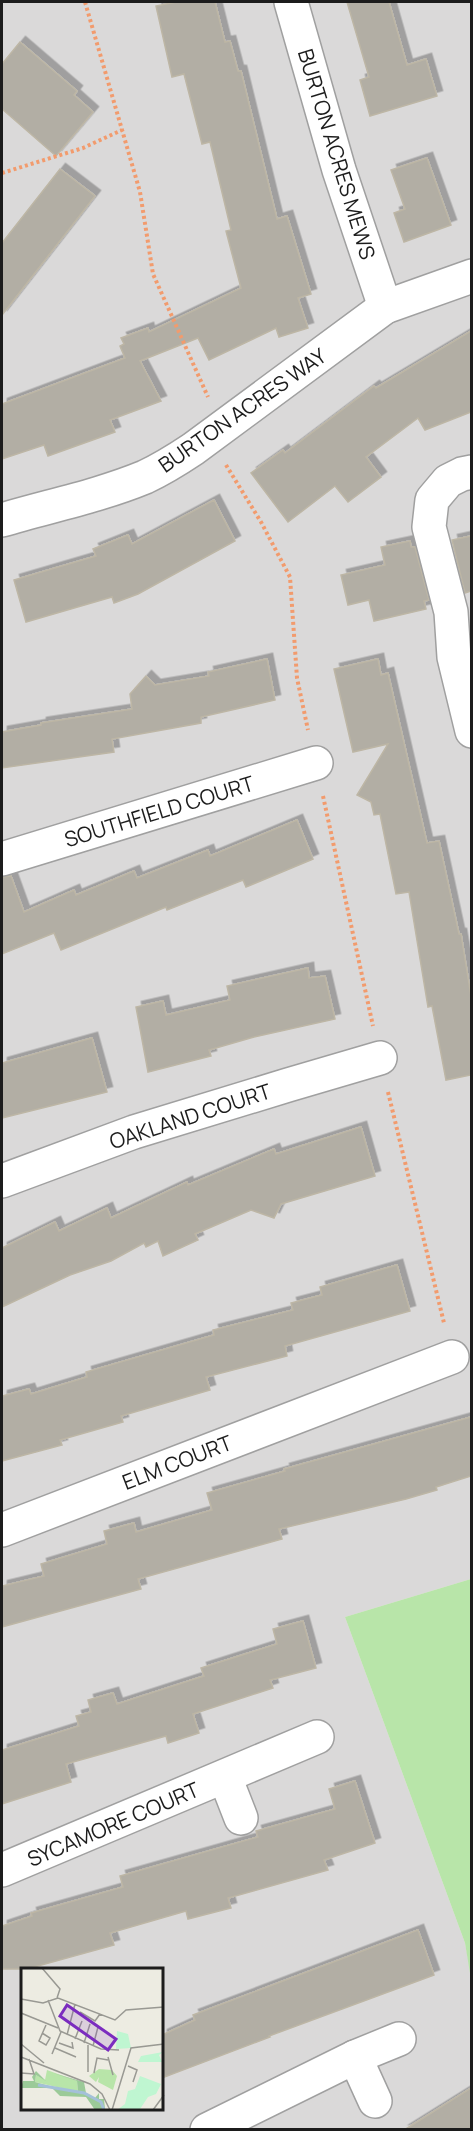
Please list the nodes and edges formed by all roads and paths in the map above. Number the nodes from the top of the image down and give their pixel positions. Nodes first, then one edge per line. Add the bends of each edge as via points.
1 (85, 2) edge
2 (291, 2) edge
3 (122, 130) junction
4 (2, 173) edge
5 (471, 276) edge
6 (385, 307) junction
7 (221, 428) junction
8 (471, 472) edge
9 (2, 520) edge
10 (471, 731) edge
11 (316, 763) joint
12 (2, 859) edge
13 (380, 1058) dead end
14 (2, 1181) edge
15 (452, 1357) dead end
16 (2, 1530) edge
17 (317, 1737) dead end
18 (225, 1777) junction
19 (241, 1818) dead end
20 (2, 1870) edge
21 (399, 2039) dead end
22 (355, 2057) junction
23 (375, 2101) dead end
24 (207, 2130) edge

1 - 3 path
2 - 6 street, BURTON ACRES MEWS via 339,170
3 - 4 path via 83,148
3 - 7 path via 140,192 153,274
5 - 6 street, BURTON ACRES WAY
6 - 7 street, BURTON ACRES WAY
7 - 9 street, BURTON ACRES WAY via 145,477
7 - 11 path via 226,465 290,577 297,678
8 - 10 street via 448,482 432,500 429,527 451,612 454,657
11 - 12 street, SOUTHFIELD COURT
13 - 14 street, OAKLAND COURT via 134,1132
15 - 16 street, ELM COURT via 358,1406
17 - 18 street, SYCAMORE COURT
18 - 19 street, SYCAMORE COURT
18 - 20 street, SYCAMORE COURT
21 - 22 street
22 - 23 street
22 - 24 street

